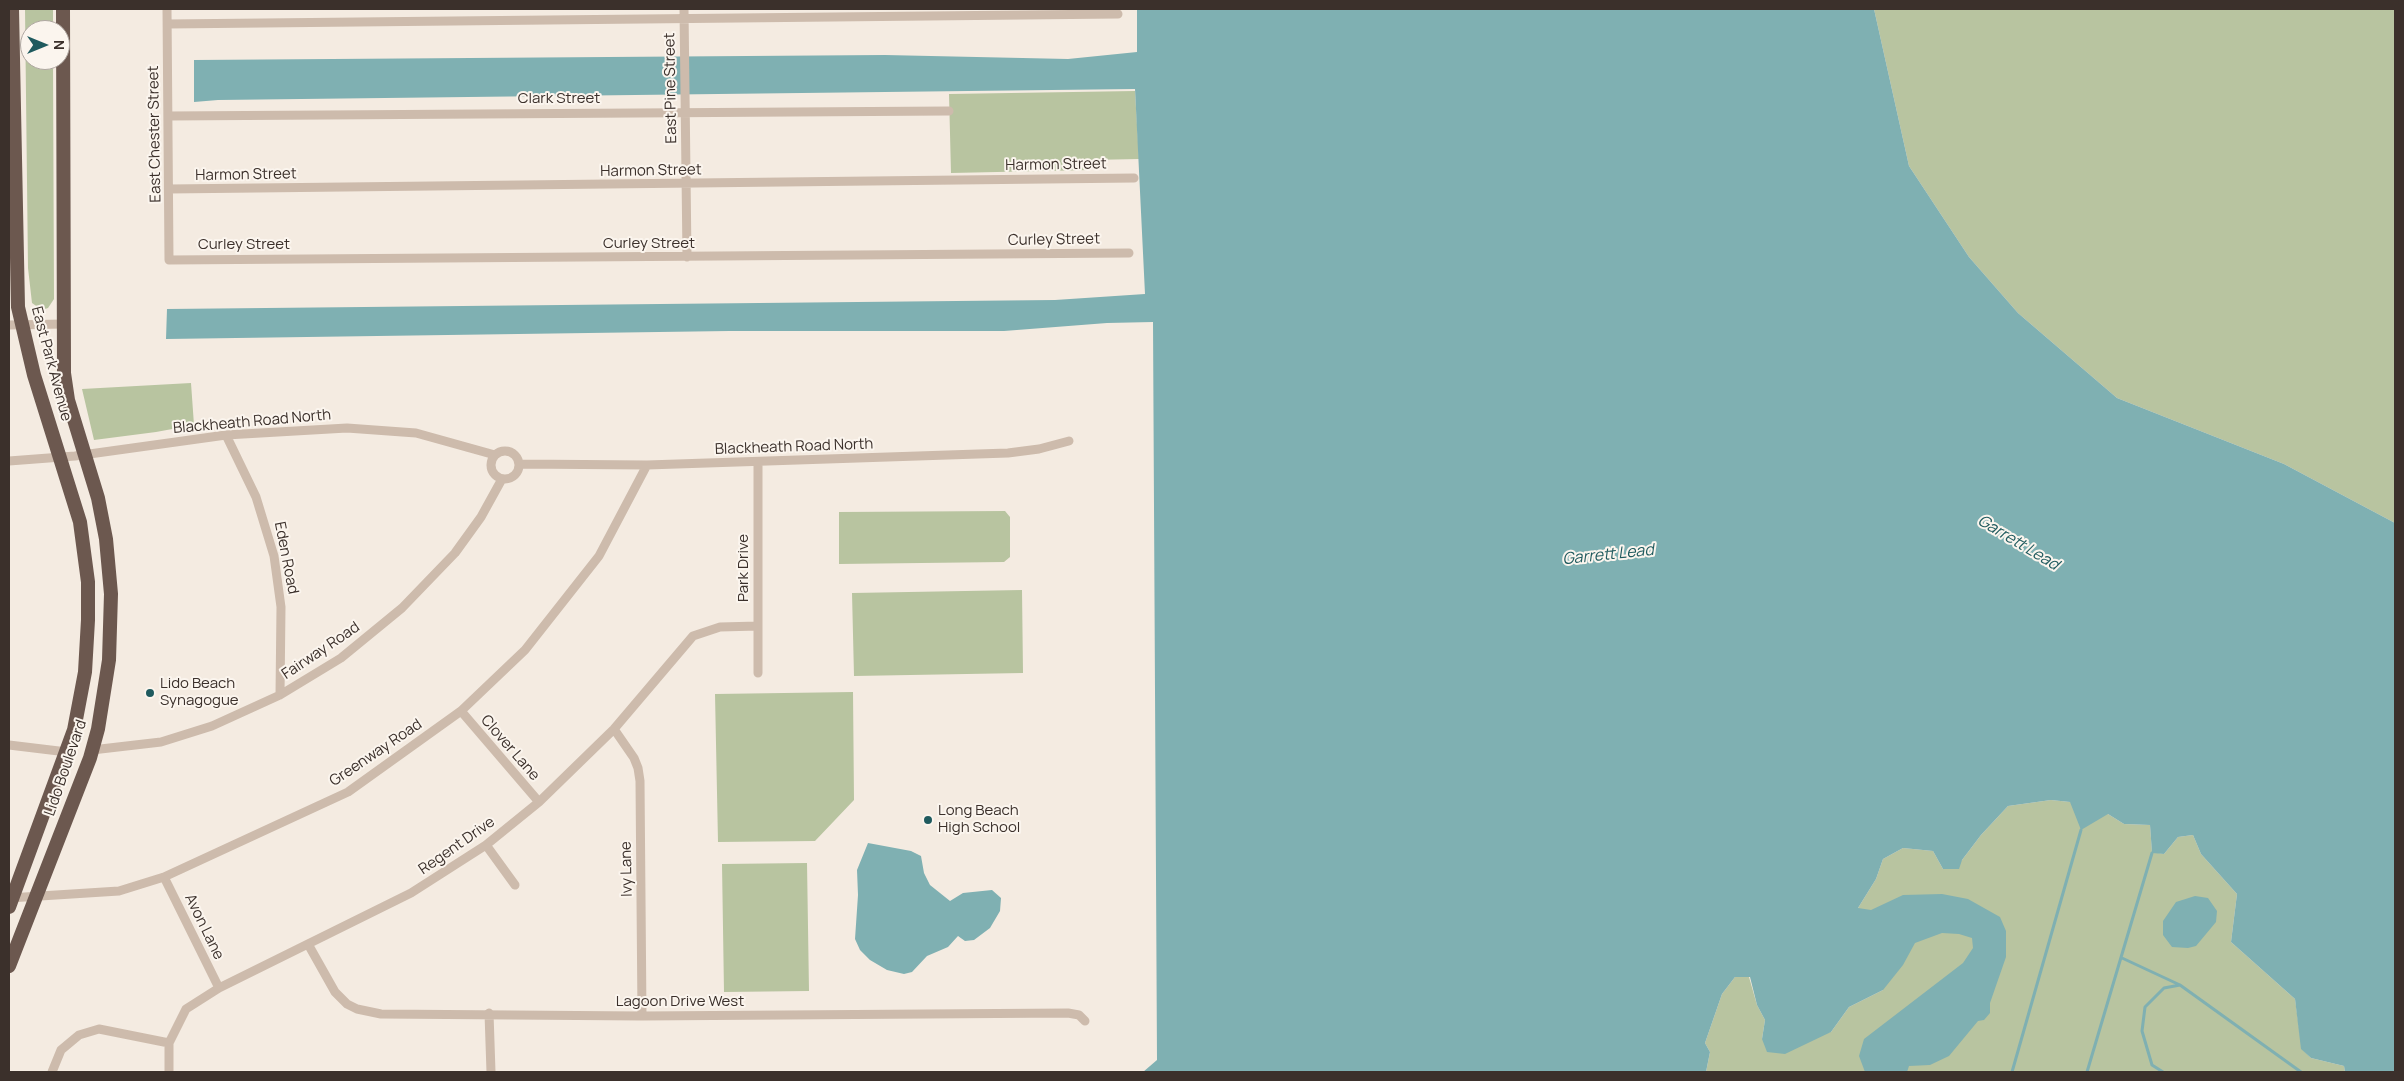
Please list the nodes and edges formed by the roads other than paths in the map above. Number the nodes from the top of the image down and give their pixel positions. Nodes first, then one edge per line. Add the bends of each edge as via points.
1 (12, 9) edge
2 (63, 9) edge
3 (167, 9) edge
4 (684, 9) edge
5 (1118, 14) dead end
6 (684, 19) junction
7 (168, 24) junction
8 (949, 111) dead end
9 (686, 112) junction
10 (168, 116) junction
11 (1134, 178) dead end
12 (686, 184) junction
13 (169, 189) junction
14 (1129, 253) dead end
15 (687, 257) junction
16 (170, 260) joint
17 (64, 324) junction
18 (15, 325) edge
19 (226, 435) junction
20 (1069, 441) dead end
21 (86, 454) junction
22 (494, 455) junction
23 (61, 457) junction
24 (9, 461) edge
25 (758, 462) junction
26 (518, 464) junction
27 (648, 464) junction
28 (502, 479) junction
29 (758, 626) junction
30 (758, 673) dead end
31 (280, 695) junction
32 (461, 711) junction
33 (614, 729) junction
34 (9, 745) edge
35 (92, 750) junction
36 (67, 752) junction
37 (539, 802) junction
38 (486, 845) junction
39 (164, 878) junction
40 (515, 885) dead end
41 (37, 896) junction
42 (10, 901) edge
43 (308, 944) junction
44 (9, 966) edge
45 (219, 988) junction
46 (489, 1013) junction
47 (642, 1016) junction
48 (1085, 1021) dead end
49 (169, 1043) junction
50 (52, 1072) edge
51 (169, 1072) edge
52 (491, 1072) edge

1 - 18 highway, East Park Avenue
2 - 17 highway, East Park Avenue
3 - 7 street, East Chester Street
4 - 6 street, East Pine Street
5 - 6 street
6 - 7 street
6 - 9 street, East Pine Street
7 - 10 street, East Chester Street
8 - 9 street, Clark Street
9 - 10 street, Clark Street
9 - 12 street, East Pine Street
10 - 13 street, East Chester Street
11 - 12 street, Harmon Street
12 - 13 street, Harmon Street
12 - 15 street, East Pine Street
13 - 16 street, East Chester Street
14 - 15 street, Curley Street
15 - 16 street, Curley Street
17 - 18 street
17 - 21 highway, East Park Avenue via 66,388
18 - 23 highway, East Park Avenue
19 - 21 street, Blackheath Road North
19 - 22 street, Blackheath Road North via 367,429 416,433
19 - 31 street, Eden Road via 256,497 274,556 281,607
20 - 25 street, Blackheath Road North via 1008,453
21 - 23 street, Blackheath Road North
21 - 35 highway, Lido Boulevard via 103,519 111,594 109,660
22 - 26 street via 502,451 511,453
22 - 28 street via 491,468
23 - 24 street, Blackheath Road North
23 - 36 highway, Lido Boulevard via 80,522 88,582 86,672 79,713
25 - 27 street, Blackheath Road North
25 - 29 street, Park Drive
26 - 27 street, Blackheath Road North
26 - 28 street, Fairway Road via 514,475
27 - 32 street, Greenway Road via 599,556 569,597 525,650
28 - 31 street, Fairway Road via 465,540 416,595 352,650
29 - 30 street, Park Drive
29 - 33 street, Regent Drive via 720,627 693,636
31 - 35 street, Fairway Road via 231,719 180,737 147,745
32 - 37 street, Clover Lane
32 - 39 street, Greenway Road via 348,792
33 - 37 street, Regent Drive
33 - 47 street, Ivy Lane via 634,758 640,781
34 - 36 street
35 - 41 highway, Lido Boulevard
36 - 42 highway, Lido Boulevard
37 - 38 street, Regent Drive
38 - 40 street
38 - 43 street, Regent Drive via 411,893
39 - 41 street, Greenway Road via 119,891
39 - 45 street, Avon Lane
41 - 42 street, Greenway Road
41 - 44 highway, Lido Boulevard
43 - 45 street, Regent Drive
43 - 46 street, Lagoon Drive West via 334,992 357,1009 381,1014
45 - 49 street, Regent Drive via 186,1009
46 - 47 street, Lagoon Drive West
46 - 52 street
47 - 48 street, Lagoon Drive West via 1068,1013 1079,1015
49 - 50 street via 99,1029 79,1035 61,1050
49 - 51 street, Regent Drive

